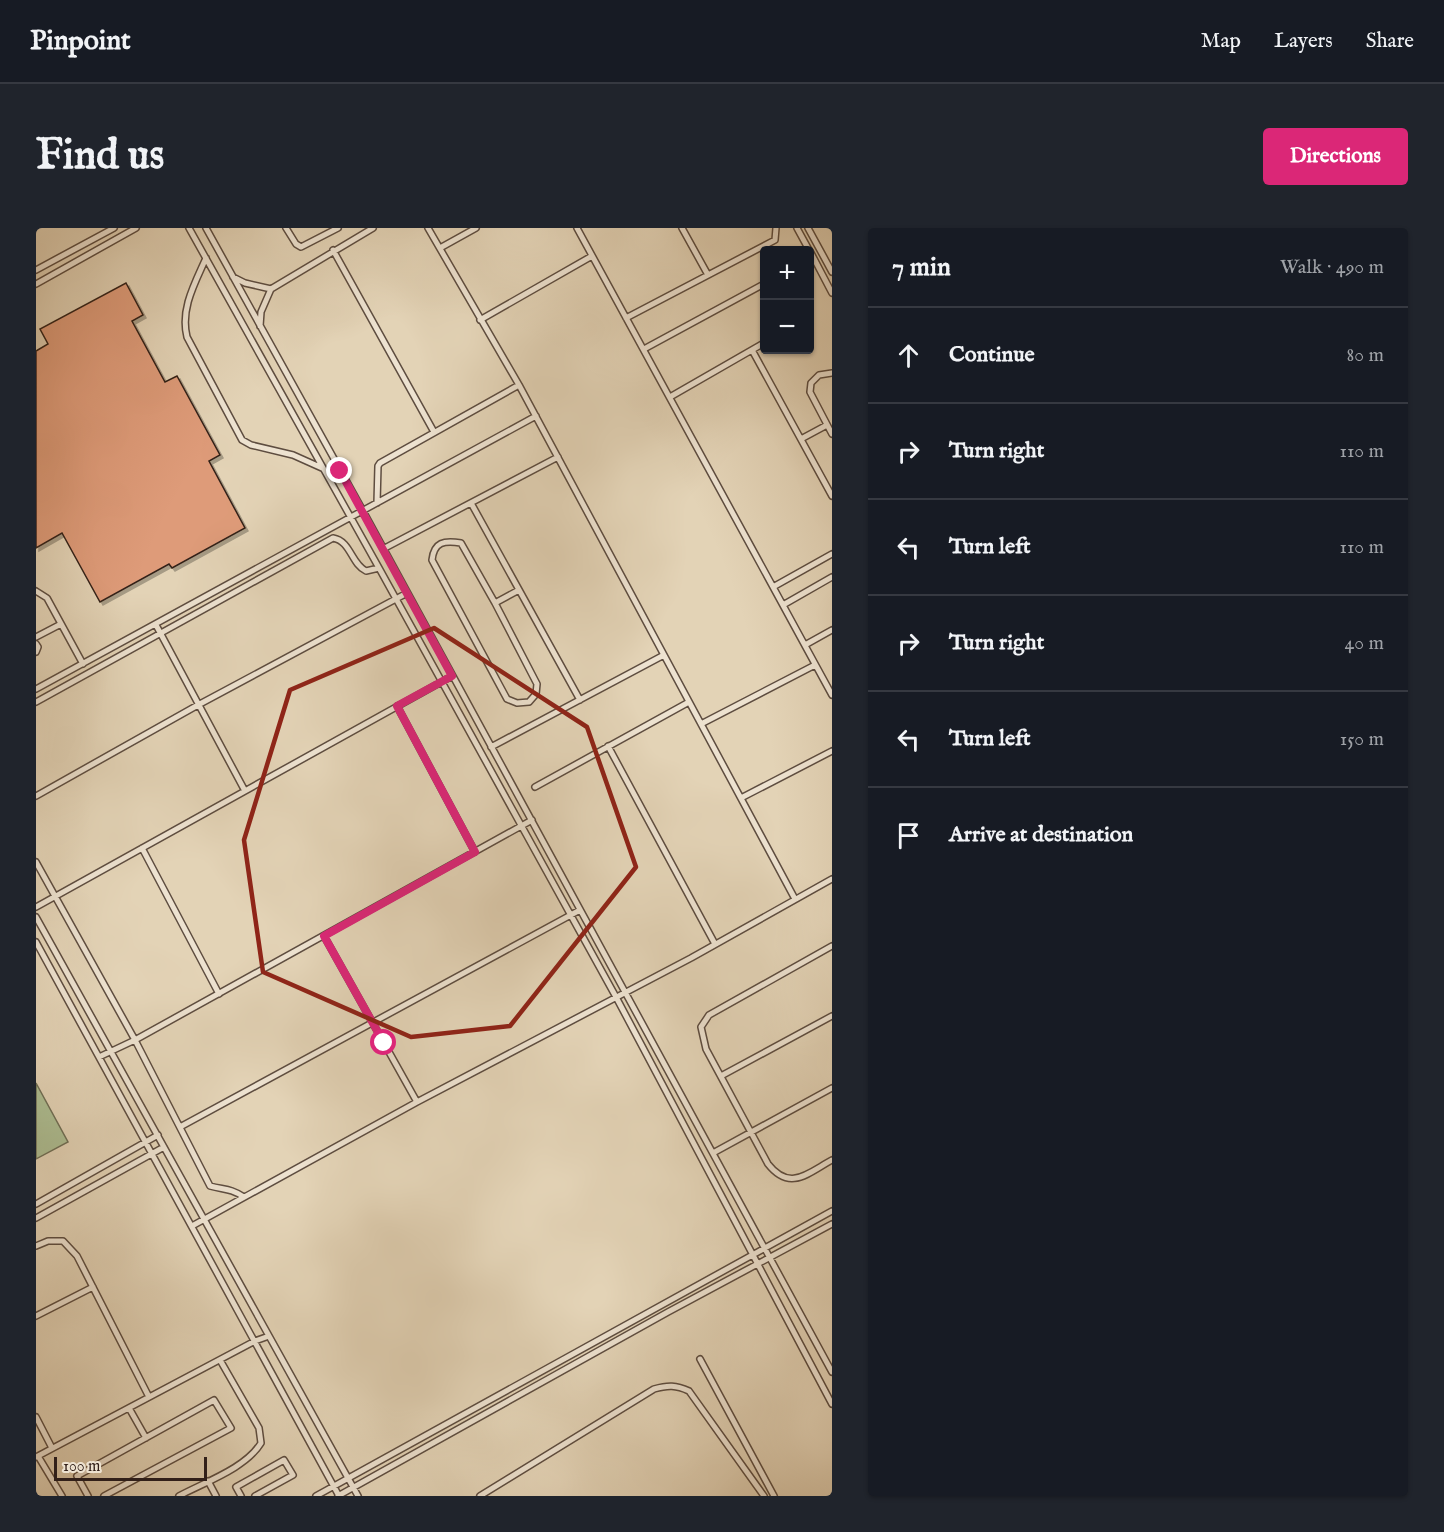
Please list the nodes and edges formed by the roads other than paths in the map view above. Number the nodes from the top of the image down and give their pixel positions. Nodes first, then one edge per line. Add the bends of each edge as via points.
1 (114, 228) edge
2 (136, 228) edge
3 (189, 228) edge
4 (206, 228) edge
5 (286, 228) edge
6 (338, 228) edge
7 (373, 228) edge
8 (428, 228) edge
9 (476, 228) edge
10 (577, 228) edge
11 (682, 228) edge
12 (776, 228) edge
13 (797, 228) edge
14 (808, 228) edge
15 (806, 246) edge
16 (440, 248) junction
17 (333, 250) junction
18 (821, 252) junction
19 (592, 256) junction
20 (814, 256) edge
21 (206, 258) junction
22 (814, 263) edge
23 (36, 270) edge
24 (832, 272) edge
25 (708, 275) junction
26 (231, 276) junction
27 (36, 284) edge
28 (760, 287) edge
29 (271, 290) junction
30 (832, 293) edge
31 (626, 318) junction
32 (480, 320) junction
33 (261, 329) junction
34 (760, 346) edge
35 (644, 349) junction
36 (752, 350) junction
37 (832, 373) edge
38 (519, 385) junction
39 (670, 397) junction
40 (536, 416) junction
41 (827, 425) junction
42 (434, 432) junction
43 (832, 434) edge
44 (801, 439) junction
45 (558, 457) junction
46 (322, 468) junction
47 (832, 496) edge
48 (377, 503) junction
49 (471, 503) junction
50 (363, 511) junction
51 (350, 518) junction
52 (383, 549) junction
53 (832, 554) edge
54 (379, 568) junction
55 (832, 577) edge
56 (773, 587) junction
57 (519, 590) junction
58 (36, 591) edge
59 (406, 593) junction
60 (396, 598) junction
61 (495, 603) junction
62 (783, 605) junction
63 (61, 624) junction
64 (156, 625) junction
65 (832, 630) edge
66 (160, 634) junction
67 (36, 637) edge
68 (36, 644) edge
69 (805, 645) junction
70 (36, 652) edge
71 (664, 655) junction
72 (83, 664) junction
73 (815, 665) junction
74 (452, 676) junction
75 (442, 681) junction
76 (36, 689) edge
77 (832, 695) edge
78 (580, 700) junction
79 (36, 702) edge
80 (689, 702) junction
81 (198, 705) junction
82 (397, 706) junction
83 (701, 724) junction
84 (609, 746) junction
85 (491, 747) junction
86 (832, 751) edge
87 (535, 787) dead end
88 (244, 791) junction
89 (36, 796) edge
90 (741, 798) junction
91 (531, 820) junction
92 (522, 826) junction
93 (142, 848) junction
94 (475, 852) junction
95 (36, 862) edge
96 (832, 879) edge
97 (55, 896) junction
98 (795, 899) junction
99 (36, 907) edge
100 (580, 910) junction
101 (570, 915) junction
102 (36, 917) edge
103 (324, 936) junction
104 (36, 942) edge
105 (715, 944) junction
106 (832, 946) edge
107 (626, 992) junction
108 (219, 994) junction
109 (616, 998) junction
110 (832, 1016) edge
111 (373, 1023) junction
112 (135, 1040) junction
113 (111, 1051) junction
114 (99, 1057) junction
115 (721, 1076) junction
116 (832, 1088) edge
117 (417, 1102) junction
118 (180, 1127) junction
119 (751, 1131) junction
120 (158, 1135) junction
121 (146, 1142) junction
122 (164, 1147) junction
123 (152, 1153) junction
124 (713, 1153) junction
125 (832, 1160) edge
126 (244, 1197) junction
127 (36, 1204) edge
128 (832, 1211) edge
129 (36, 1218) edge
130 (205, 1220) junction
131 (832, 1224) edge
132 (192, 1226) junction
133 (36, 1246) edge
134 (765, 1248) junction
135 (752, 1255) junction
136 (770, 1258) junction
137 (757, 1264) junction
138 (93, 1287) junction
139 (36, 1316) edge
140 (269, 1336) junction
141 (255, 1341) junction
142 (700, 1359) dead end
143 (220, 1360) junction
144 (832, 1372) edge
145 (149, 1397) junction
146 (832, 1404) edge
147 (129, 1407) junction
148 (36, 1417) edge
149 (146, 1438) junction
150 (52, 1448) junction
151 (37, 1457) edge
152 (348, 1478) junction
153 (208, 1481) junction
154 (334, 1486) junction
155 (353, 1486) junction
156 (62, 1496) edge
157 (88, 1496) edge
158 (104, 1496) edge
159 (179, 1496) edge
160 (216, 1496) edge
161 (241, 1496) edge
162 (255, 1496) edge
163 (316, 1496) edge
164 (339, 1496) edge
165 (358, 1496) edge
166 (480, 1496) edge
167 (765, 1496) edge
168 (774, 1496) edge

1 - 23 lane
2 - 27 lane
3 - 21 lane
4 - 26 lane
5 - 6 lane via 301,247
7 - 17 lane
8 - 16 lane
9 - 16 lane
10 - 19 lane
11 - 25 lane
12 - 25 lane via 775,240
13 - 15 lane
14 - 18 lane
16 - 32 lane
17 - 29 lane
17 - 42 lane
18 - 20 lane
18 - 24 lane
19 - 31 lane
19 - 32 lane
21 - 46 lane
21 - 46 lane via 186,306 184,328 242,440
22 - 30 lane
25 - 31 lane
26 - 29 lane
26 - 33 lane
28 - 35 lane
29 - 33 lane via 261,312
31 - 35 lane
32 - 38 lane
33 - 50 lane
34 - 36 lane
35 - 39 lane
36 - 39 lane
36 - 44 lane
37 - 41 lane via 819,375 811,383 810,392
38 - 40 lane
38 - 42 lane
39 - 56 lane
40 - 45 lane
40 - 48 lane
41 - 43 lane
41 - 44 lane
42 - 48 lane via 380,463
44 - 47 lane
45 - 49 lane
45 - 71 lane
46 - 51 lane
48 - 50 lane
49 - 52 lane
49 - 57 lane
50 - 51 lane
50 - 52 lane
51 - 54 lane
51 - 64 lane
52 - 59 lane
53 - 56 lane
54 - 60 lane
54 - 66 lane via 359,568 344,543 333,538
55 - 62 lane
56 - 62 lane
57 - 61 lane
57 - 78 lane
58 - 63 lane via 47,598
59 - 60 lane
59 - 74 lane
60 - 75 lane
60 - 81 lane
61 - 61 lane via 537,684 536,694 529,702 507,699 432,560 433,551 441,543 461,543
62 - 69 lane
63 - 67 lane
63 - 72 lane
64 - 66 lane
64 - 72 lane
65 - 69 lane
66 - 79 lane
66 - 81 lane
68 - 70 lane
69 - 73 lane
71 - 78 lane
71 - 80 lane
72 - 76 lane
73 - 77 lane
73 - 83 lane
74 - 75 lane
74 - 85 lane
75 - 82 lane
75 - 92 lane
78 - 85 lane
80 - 83 lane
80 - 84 lane
81 - 88 lane
81 - 89 lane
82 - 88 lane
82 - 94 lane
83 - 90 lane
84 - 87 lane
84 - 105 lane
85 - 91 lane
86 - 90 lane
88 - 93 lane
90 - 98 lane
91 - 92 lane
91 - 100 lane
92 - 94 lane
92 - 101 lane
93 - 97 lane
93 - 108 lane
94 - 103 lane
95 - 97 lane
96 - 98 lane
97 - 99 lane
97 - 112 lane
98 - 105 lane
100 - 101 lane
100 - 107 lane
101 - 109 lane
101 - 111 lane
102 - 113 lane
103 - 108 lane
103 - 111 lane
104 - 114 lane
105 - 107 lane
106 - 115 lane via 704,1020 701,1027 706,1049
107 - 109 lane
107 - 124 lane
108 - 112 lane
109 - 117 lane
109 - 135 lane
110 - 115 lane
111 - 117 lane
111 - 118 lane
112 - 113 lane
112 - 118 lane
113 - 114 lane
113 - 120 lane
114 - 121 lane
115 - 119 lane
116 - 119 lane
117 - 126 lane
118 - 126 lane via 210,1186 231,1189
119 - 124 lane
119 - 125 lane via 768,1164 783,1178 797,1179
120 - 121 lane
120 - 122 lane
121 - 123 lane
121 - 127 lane
122 - 123 lane
122 - 130 lane
123 - 129 lane
123 - 132 lane
124 - 134 lane
126 - 130 lane
128 - 134 lane
130 - 132 lane
130 - 140 lane
131 - 136 lane
132 - 141 lane
133 - 138 lane via 63,1241 77,1256
134 - 135 lane
134 - 136 lane
135 - 137 lane
135 - 152 lane
136 - 137 lane
136 - 144 lane
137 - 146 lane
137 - 155 lane
138 - 139 lane
138 - 145 lane
140 - 141 lane
140 - 152 lane
141 - 143 lane
141 - 154 lane
142 - 168 lane
143 - 145 lane
143 - 153 lane via 259,1428 261,1443 241,1464
145 - 147 lane
147 - 149 lane
147 - 150 lane
148 - 150 lane
149 - 157 lane via 77,1476
149 - 158 lane via 214,1400 231,1428
150 - 151 lane
151 - 156 lane
152 - 154 lane
152 - 155 lane
153 - 159 lane
153 - 160 lane
154 - 163 lane
154 - 164 lane
155 - 164 lane
155 - 165 lane
161 - 162 lane via 236,1487 284,1460 293,1475
166 - 167 lane via 654,1389 666,1386 688,1391

